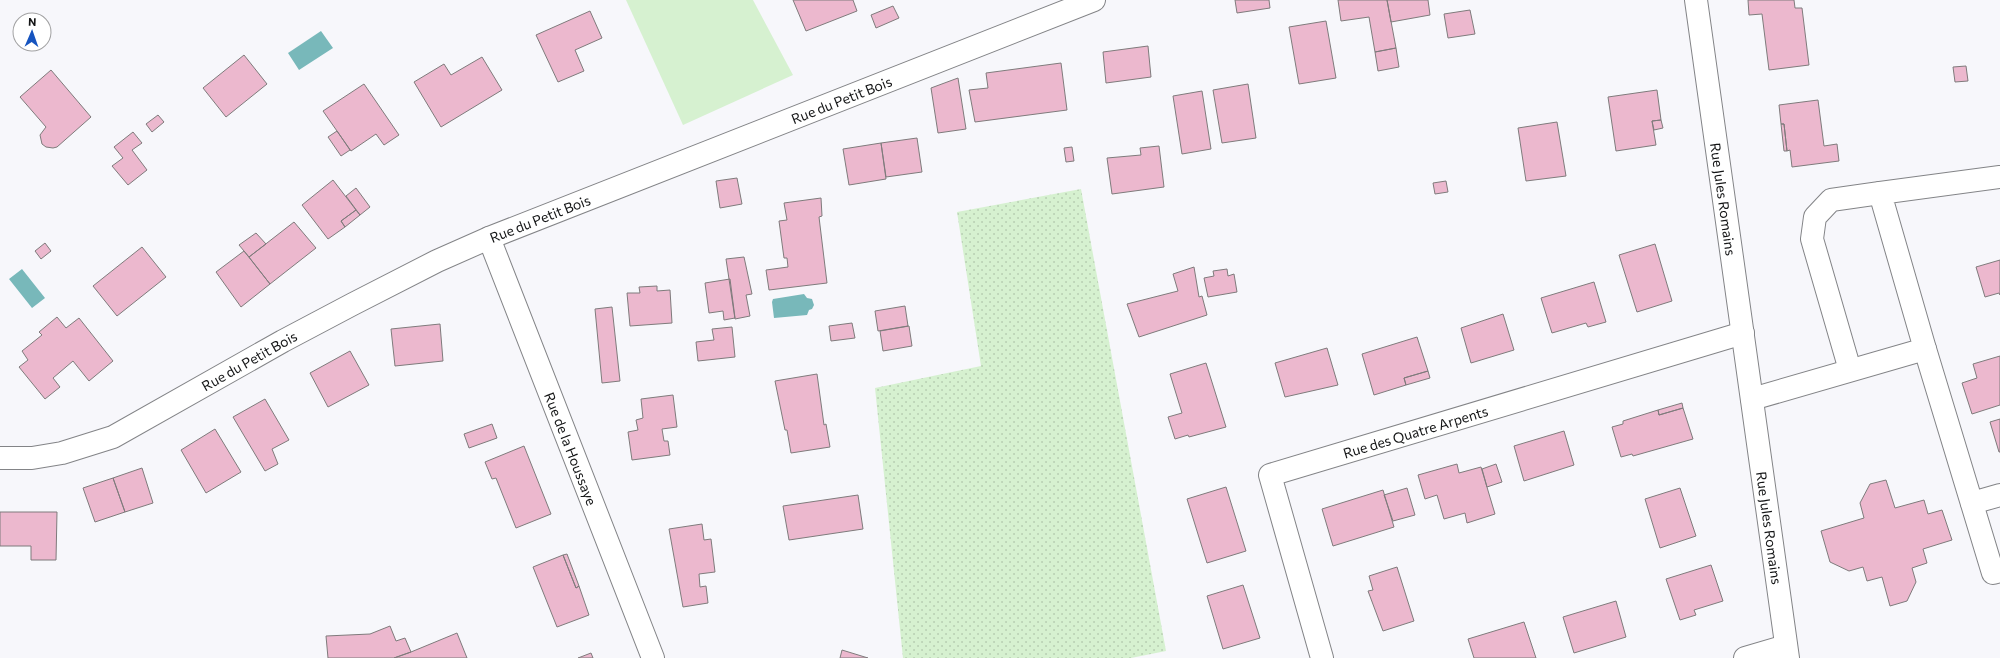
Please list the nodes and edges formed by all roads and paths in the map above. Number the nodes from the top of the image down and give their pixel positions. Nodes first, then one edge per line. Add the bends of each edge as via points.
1 (1094, 0) edge
2 (1696, 0) edge
3 (2000, 178) edge
4 (1880, 193) junction
5 (489, 238) junction
6 (1743, 334) junction
7 (1925, 348) junction
8 (1850, 370) junction
9 (1752, 398) junction
10 (0, 458) edge
11 (2000, 495) edge
12 (1972, 503) junction
13 (2000, 571) edge
14 (1787, 652) edge
15 (653, 658) edge
16 (1322, 658) edge
17 (1745, 658) edge

1 - 5 street, Rue du Petit Bois
2 - 6 street, Rue Jules Romains
3 - 4 street
4 - 7 street
4 - 8 street via 1831,200 1815,217 1812,239
5 - 10 street, Rue du Petit Bois via 437,261 346,308 114,437 62,453 32,458
5 - 15 street, Rue de la Houssaye
6 - 9 street, Rue Jules Romains
6 - 16 street, Rue des Quatre Arpents via 1270,475
7 - 8 street
7 - 12 street
8 - 9 street
9 - 14 street, Rue Jules Romains
11 - 12 street
12 - 13 street via 1993,573
14 - 17 street

